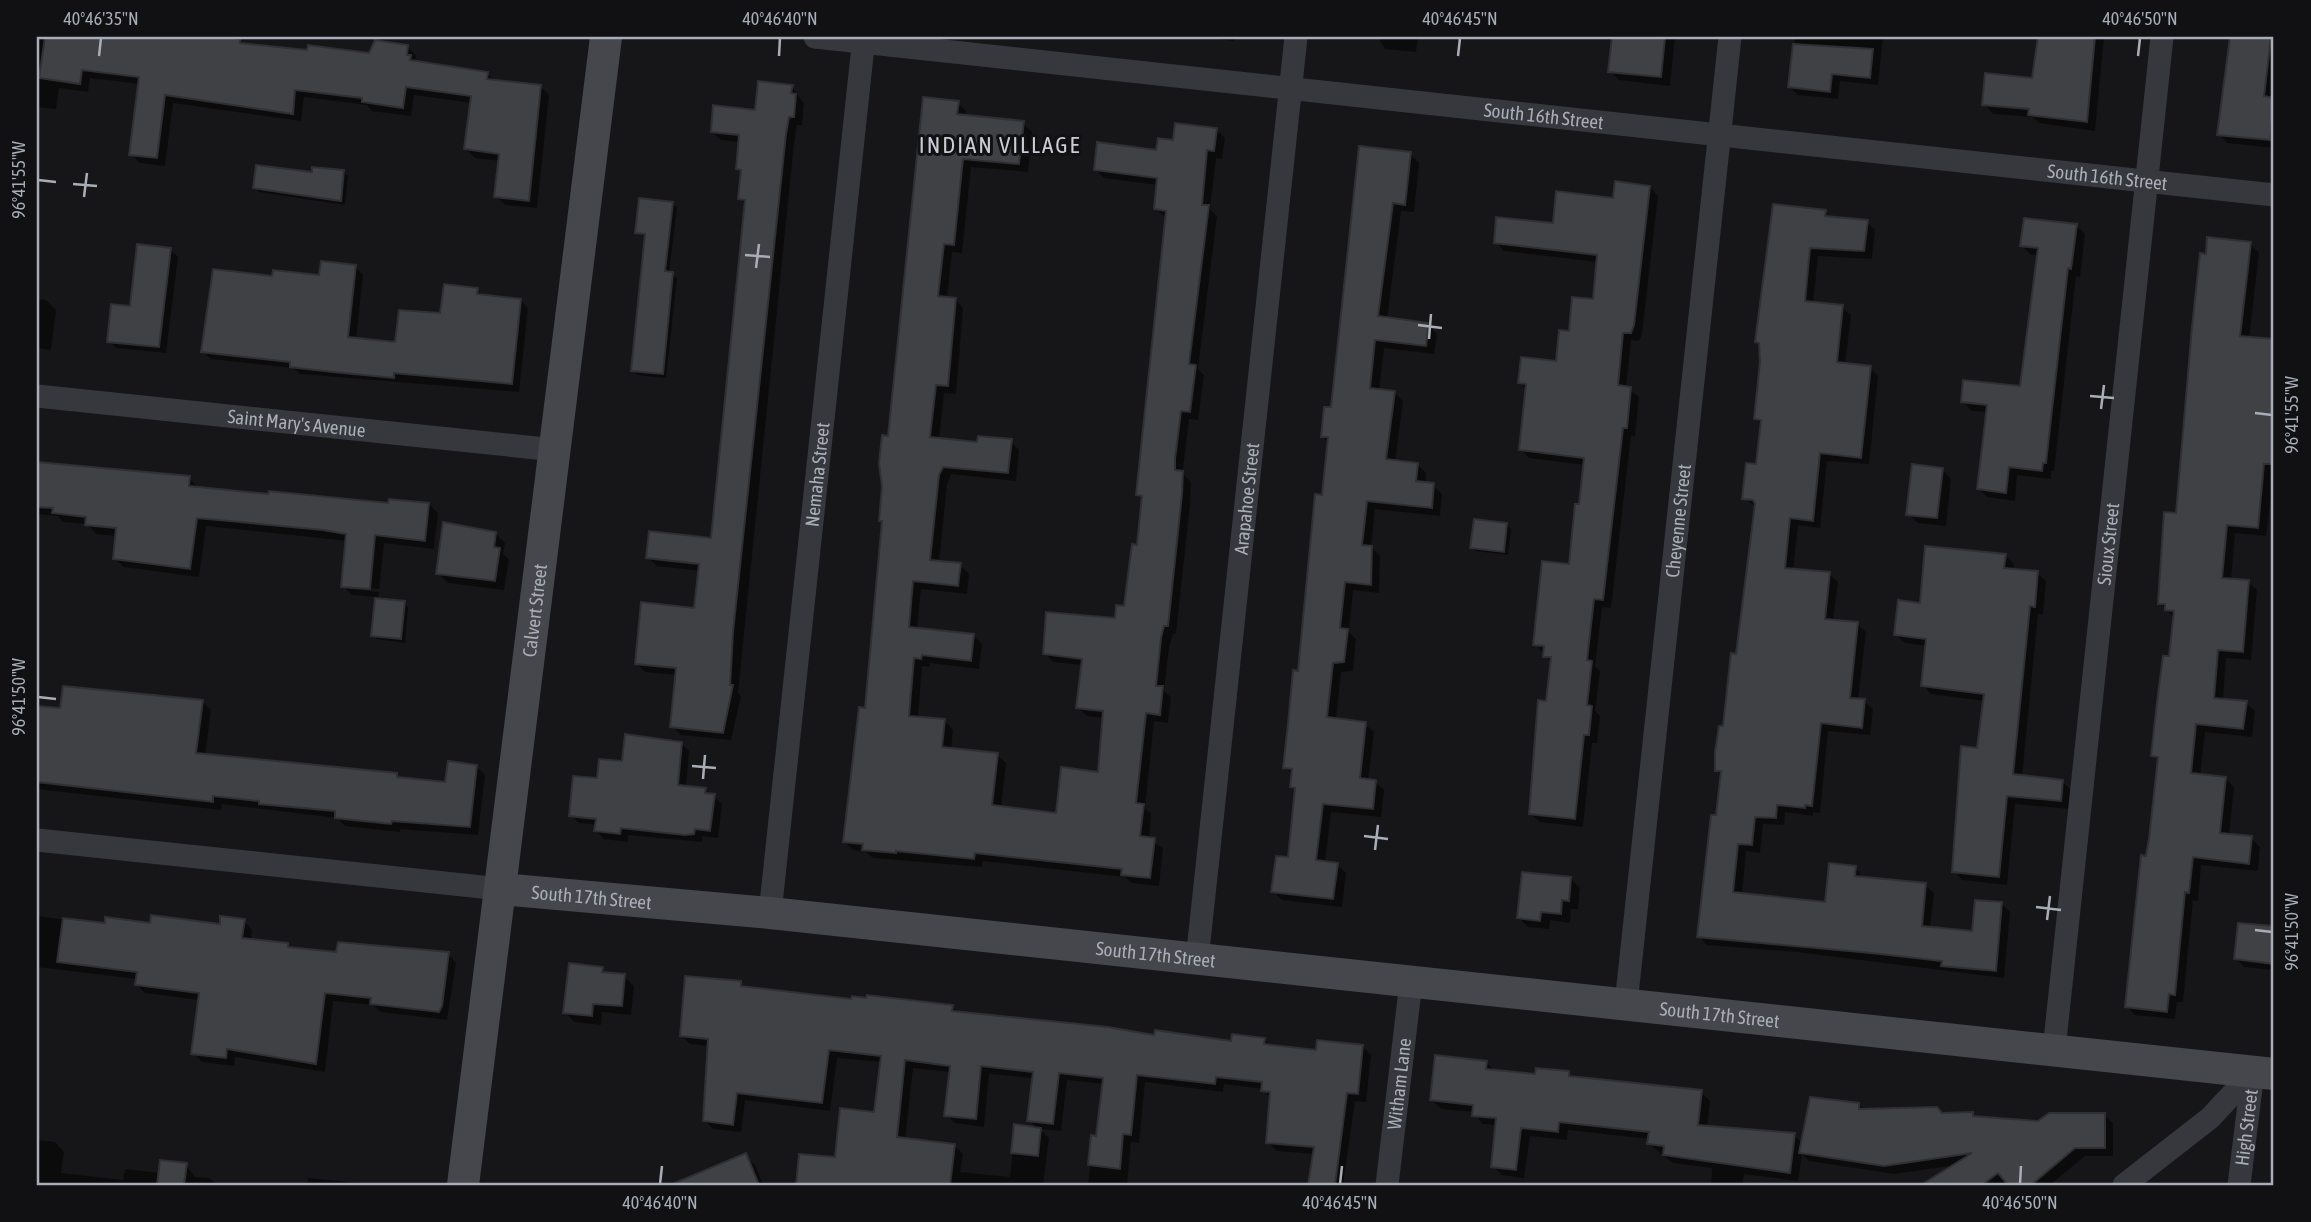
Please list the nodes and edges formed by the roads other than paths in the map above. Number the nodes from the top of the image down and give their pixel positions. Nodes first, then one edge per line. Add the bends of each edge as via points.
1 (606, 37) edge
2 (815, 37) edge
3 (1296, 37) edge
4 (1730, 37) edge
5 (2162, 37) edge
6 (864, 39) edge
7 (1291, 88) junction
8 (1719, 134) junction
9 (2147, 180) junction
10 (2274, 195) edge
11 (37, 396) edge
12 (555, 450) junction
13 (37, 839) edge
14 (501, 888) junction
15 (770, 914) junction
16 (1197, 960) junction
17 (1411, 982) junction
18 (1626, 1004) junction
19 (2054, 1050) junction
20 (2264, 1073) edge
21 (463, 1185) edge
22 (1387, 1185) edge
23 (2124, 1185) edge
24 (2239, 1185) edge

1 - 12 street, Calvert Street
2 - 6 street, South 16th Street
3 - 7 street, Arapahoe Street
4 - 8 street, Cheyenne Street
5 - 9 street, Sioux Street
6 - 7 street, South 16th Street
6 - 15 street, Nemaha Street
7 - 8 street, South 16th Street
7 - 16 street, Arapahoe Street
8 - 9 street, South 16th Street
8 - 18 street, Cheyenne Street
9 - 10 street, South 16th Street
9 - 19 street, Sioux Street
11 - 12 street, Saint Mary's Avenue
12 - 14 street, Calvert Street
13 - 14 street, South 17th Street
14 - 15 street, South 17th Street
14 - 21 street, Calvert Street
15 - 16 street, South 17th Street
16 - 17 street, South 17th Street
17 - 18 street, South 17th Street
17 - 22 street, Witham Lane
18 - 19 street, South 17th Street
19 - 20 street, South 17th Street
20 - 23 street
20 - 24 street, High Street

